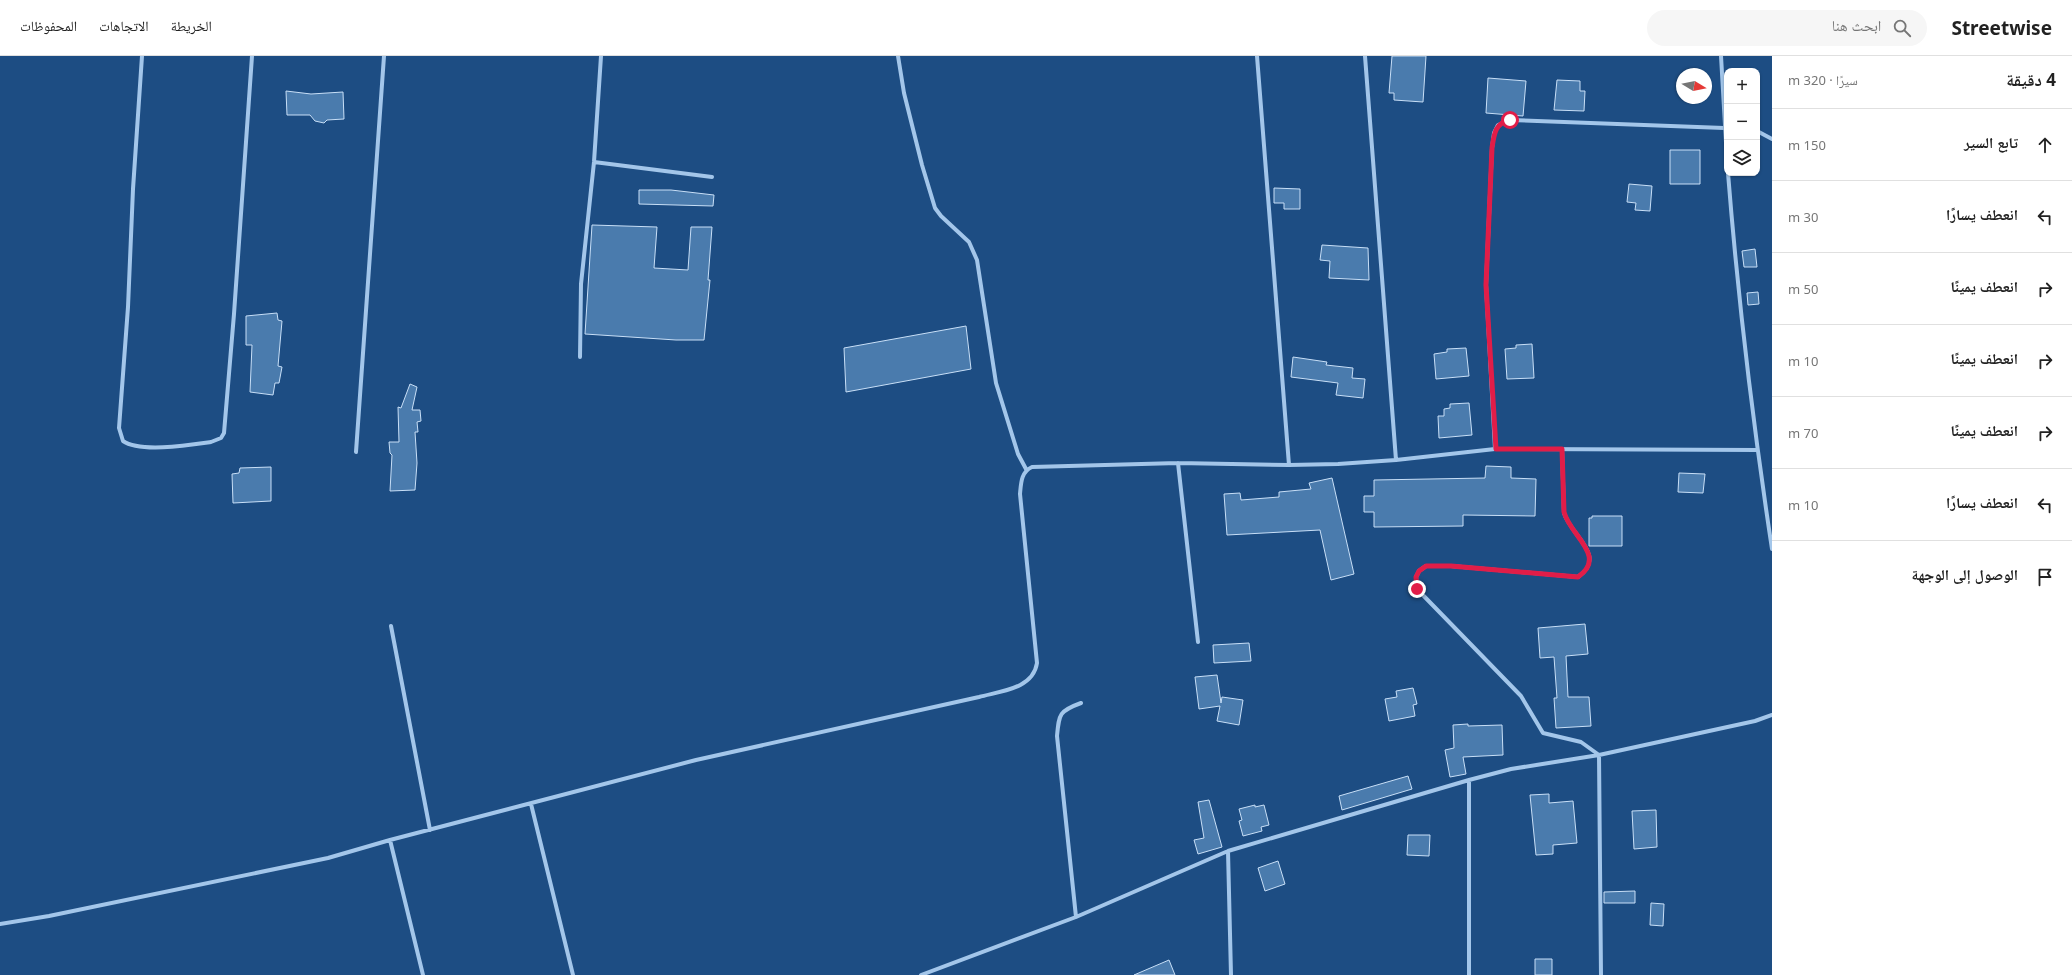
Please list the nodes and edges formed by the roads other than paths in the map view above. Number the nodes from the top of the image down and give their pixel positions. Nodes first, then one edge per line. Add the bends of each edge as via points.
1 (142, 56) edge
2 (252, 56) edge
3 (384, 56) edge
4 (601, 56) edge
5 (898, 56) edge
6 (1257, 56) edge
7 (1365, 56) edge
8 (1721, 56) edge
9 (1724, 104) edge
10 (1724, 128) edge
11 (1760, 133) edge
12 (1772, 139) edge
13 (594, 162) junction
14 (1728, 176) edge
15 (712, 177) dead end
16 (580, 357) dead end
17 (1496, 449) junction
18 (1562, 449) junction
19 (1757, 450) junction
20 (356, 452) dead end
21 (1396, 460) junction
22 (1178, 463) junction
23 (1289, 465) junction
24 (1026, 469) junction
25 (1772, 549) edge
26 (391, 626) dead end
27 (1198, 642) dead end
28 (1081, 703) dead end
29 (1772, 715) edge
30 (1598, 754) junction
31 (1469, 780) junction
32 (531, 804) junction
33 (430, 830) junction
34 (390, 840) junction
35 (1228, 851) junction
36 (1076, 917) junction
37 (0, 924) edge
38 (423, 975) edge
39 (573, 975) edge
40 (921, 975) edge
41 (1231, 975) edge
42 (1469, 975) edge
43 (1601, 975) edge

1 - 2 street via 119,428 123,441 133,446 144,447 210,442 221,438 224,433
3 - 20 street
4 - 13 street
5 - 24 street via 904,93 936,208 969,242 977,260 996,383 1018,454
6 - 23 street
7 - 21 street
8 - 9 street
10 - 17 street via 1510,120 1498,125 1492,148 1486,285
11 - 12 street
13 - 15 street
13 - 16 street via 581,284
14 - 19 street
17 - 18 street
17 - 21 street
18 - 19 street
18 - 30 street via 1564,512 1566,520 1588,551 1591,559 1587,571 1578,577 1426,566 1416,577 1417,589 1521,696 1542,733 1581,742
19 - 25 street
21 - 23 street
22 - 23 street
22 - 24 street via 1074,467 1037,465
22 - 27 street
24 - 32 street via 1021,479 1020,494 1037,662 1036,672 1025,684 979,697 696,760
26 - 33 street
28 - 36 street via 1066,708 1060,714 1057,736
29 - 30 street
30 - 31 street via 1511,769
30 - 43 street
31 - 35 street
31 - 42 street
32 - 33 street
32 - 39 street
33 - 34 street
34 - 37 street via 288,867
34 - 38 street
35 - 36 street
35 - 41 street
36 - 40 street

